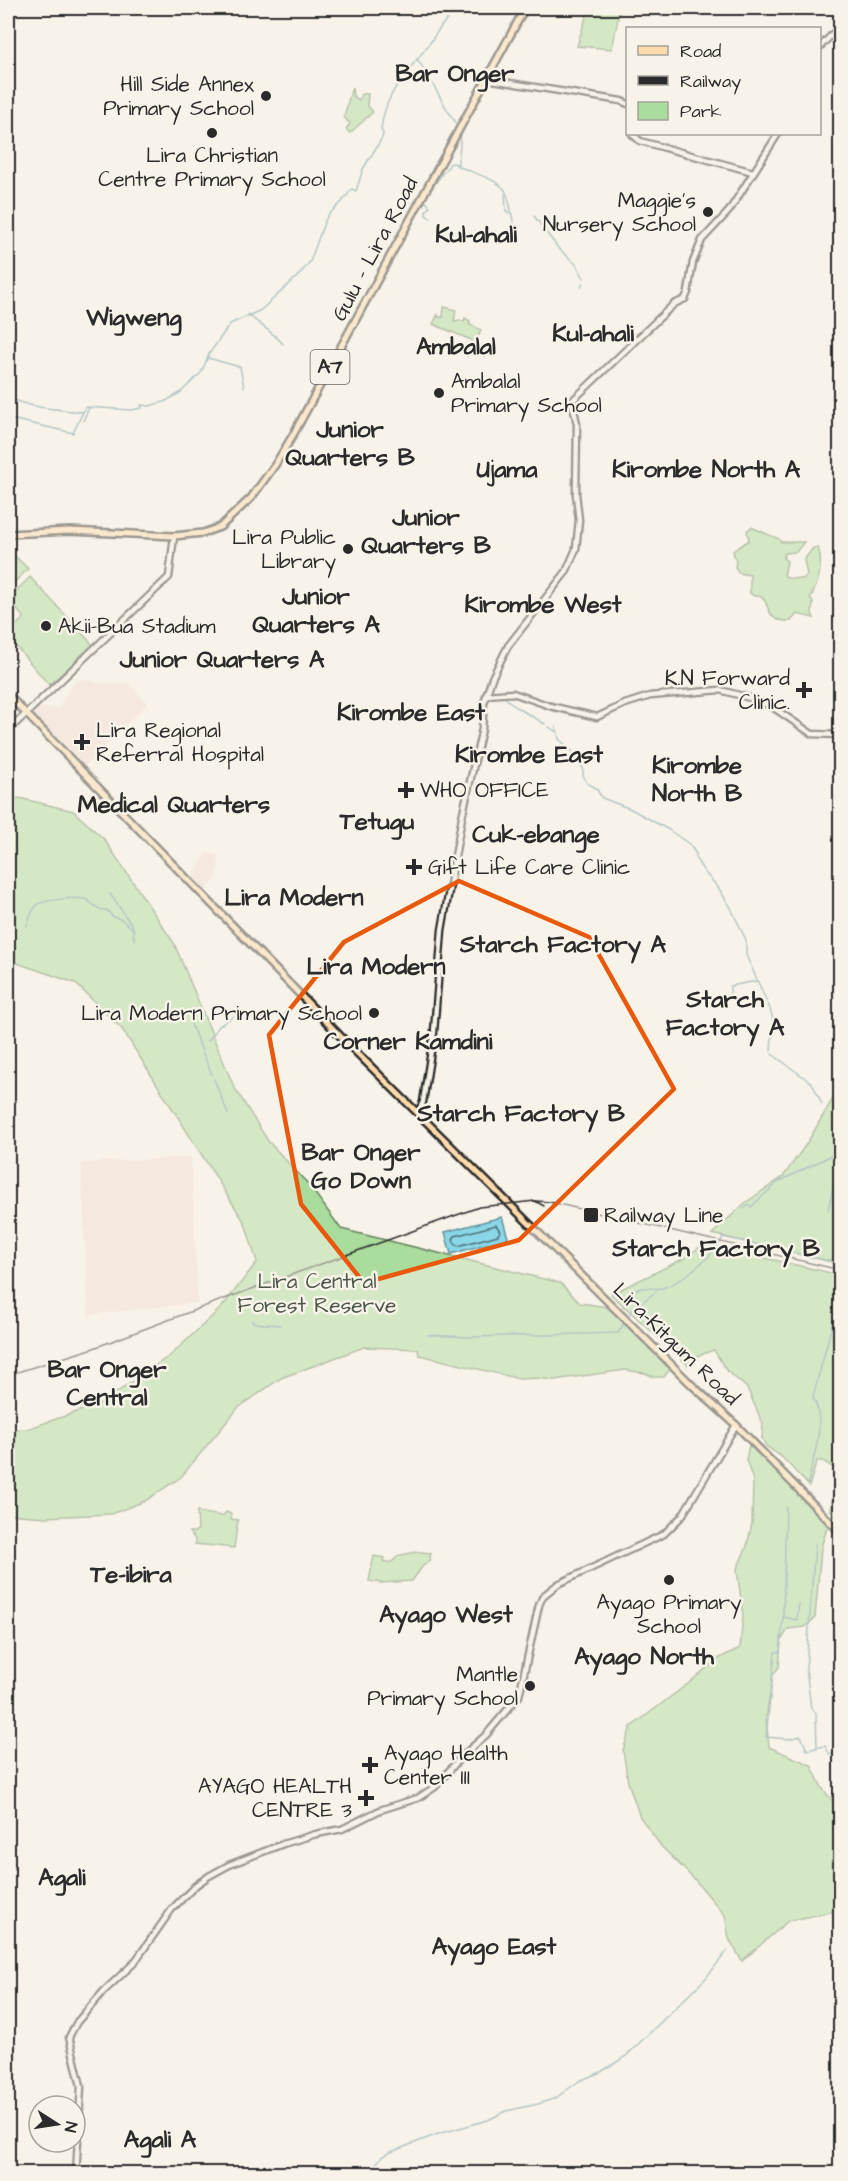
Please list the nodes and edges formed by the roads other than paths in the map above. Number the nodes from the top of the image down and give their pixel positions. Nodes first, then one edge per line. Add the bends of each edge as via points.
1 (525, 8) edge
2 (840, 26) edge
3 (821, 45) edge
4 (486, 79) junction
5 (626, 104) edge
6 (633, 135) edge
7 (777, 135) edge
8 (753, 172) junction
9 (8, 534) edge
10 (174, 536) junction
11 (8, 695) edge
12 (486, 695) junction
13 (25, 714) junction
14 (8, 731) edge
15 (840, 735) edge
16 (418, 1113) junction
17 (736, 1425) junction
18 (840, 1532) edge
19 (76, 2174) edge

1 - 4 main road, Gulu - Lira Road / A7
2 - 3 street
4 - 5 street
4 - 10 main road, Gulu - Lira Road / A7 via 275,465 250,498 220,527
6 - 8 street via 640,141
7 - 8 street
8 - 12 street via 729,211 699,245 685,299 674,303 572,401 577,424 576,549 566,572 508,646
9 - 10 main road, Gulu - Lira Road / A7 via 70,531
10 - 13 street via 170,577
11 - 13 main road, Lira-Kitgum Road
12 - 15 street via 513,693 597,717 650,696 720,690 764,703 812,734
12 - 16 street via 440,944 434,1032
13 - 14 street
13 - 16 main road, Lira-Kitgum Road
16 - 17 main road, Lira-Kitgum Road
17 - 18 main road, Lira-Kitgum Road
17 - 19 street via 682,1516 664,1534 566,1579 543,1596 532,1628 519,1696 435,1787 346,1828 283,1844 222,1869 196,1885 172,1909 134,1963 104,1991 70,2033 81,2086

